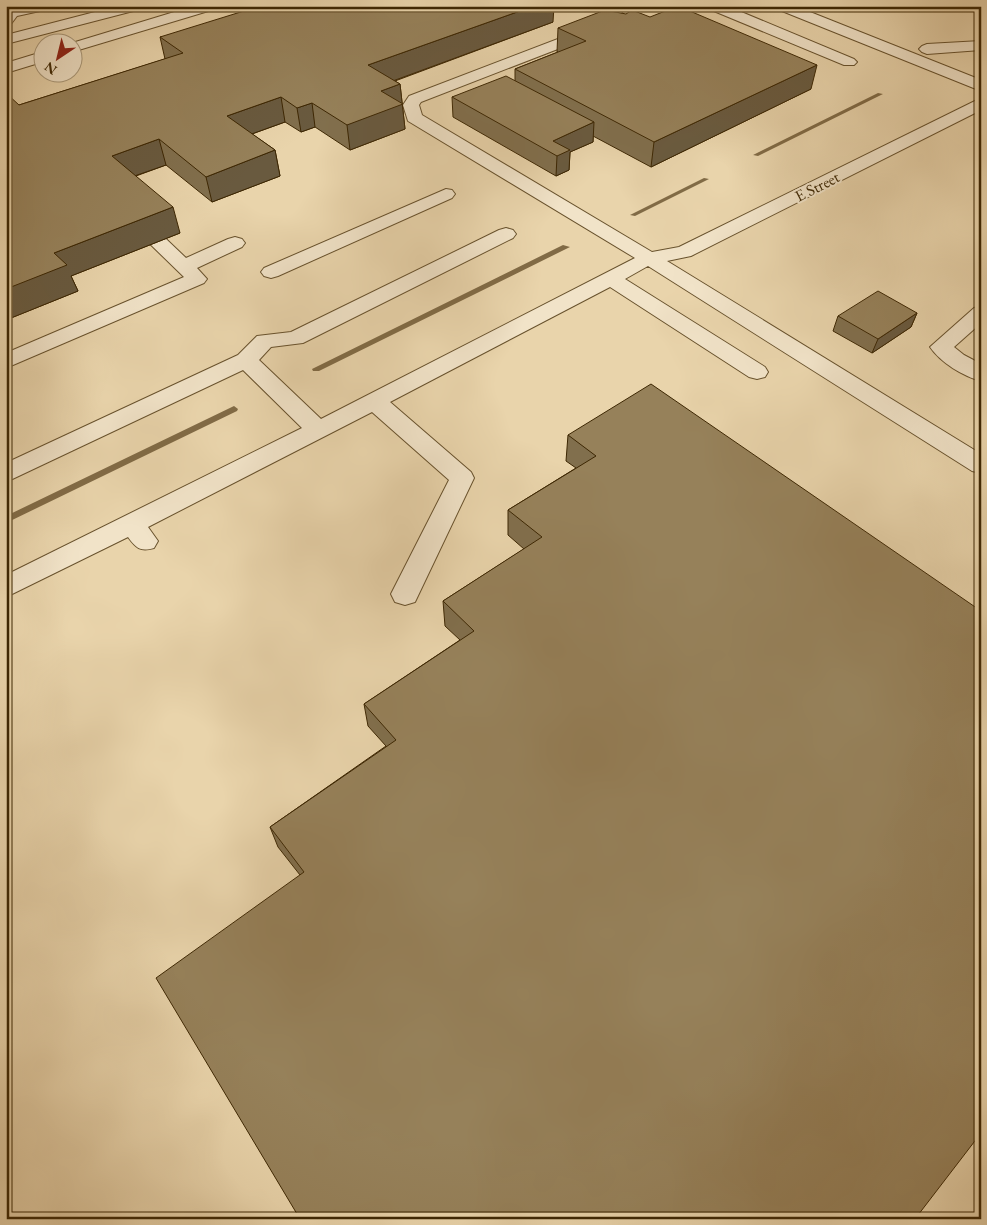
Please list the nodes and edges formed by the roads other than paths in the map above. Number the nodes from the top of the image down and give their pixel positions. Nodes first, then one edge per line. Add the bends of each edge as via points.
1 (44, 6) edge
2 (136, 6) edge
3 (210, 6) edge
4 (624, 6) edge
5 (714, 6) edge
6 (782, 6) edge
7 (821, 6) edge
8 (6, 21) edge
9 (6, 40) edge
10 (82, 45) edge
11 (981, 45) edge
12 (926, 49) junction
13 (32, 60) edge
14 (849, 62) dead end
15 (6, 68) edge
16 (981, 71) edge
17 (981, 86) edge
18 (981, 103) edge
19 (446, 194) dead end
20 (506, 234) dead end
21 (158, 242) edge
22 (236, 243) dead end
23 (649, 258) junction
24 (184, 266) junction
25 (271, 272) dead end
26 (610, 278) junction
27 (981, 312) edge
28 (246, 360) junction
29 (6, 361) edge
30 (757, 372) dead end
31 (981, 374) edge
32 (374, 401) junction
33 (318, 430) junction
34 (981, 465) edge
35 (6, 473) edge
36 (6, 587) edge
37 (405, 594) dead end

1 - 8 street via 12,13
2 - 9 street
3 - 10 street
4 - 23 street via 588,32 415,99 411,106 414,117
5 - 14 street
6 - 17 street
7 - 12 street
11 - 12 street
12 - 16 street
13 - 15 street
18 - 23 street, E Street via 684,252
19 - 25 street
20 - 28 street via 295,338 265,341
21 - 24 street
22 - 24 street
23 - 26 street, E Street
23 - 34 street
24 - 29 street via 197,279
26 - 30 street
26 - 32 street, E Street
27 - 31 street via 940,347
28 - 33 street
28 - 35 street
32 - 33 street, E Street
32 - 37 street via 462,478
33 - 36 street, E Street via 278,458 62,573

